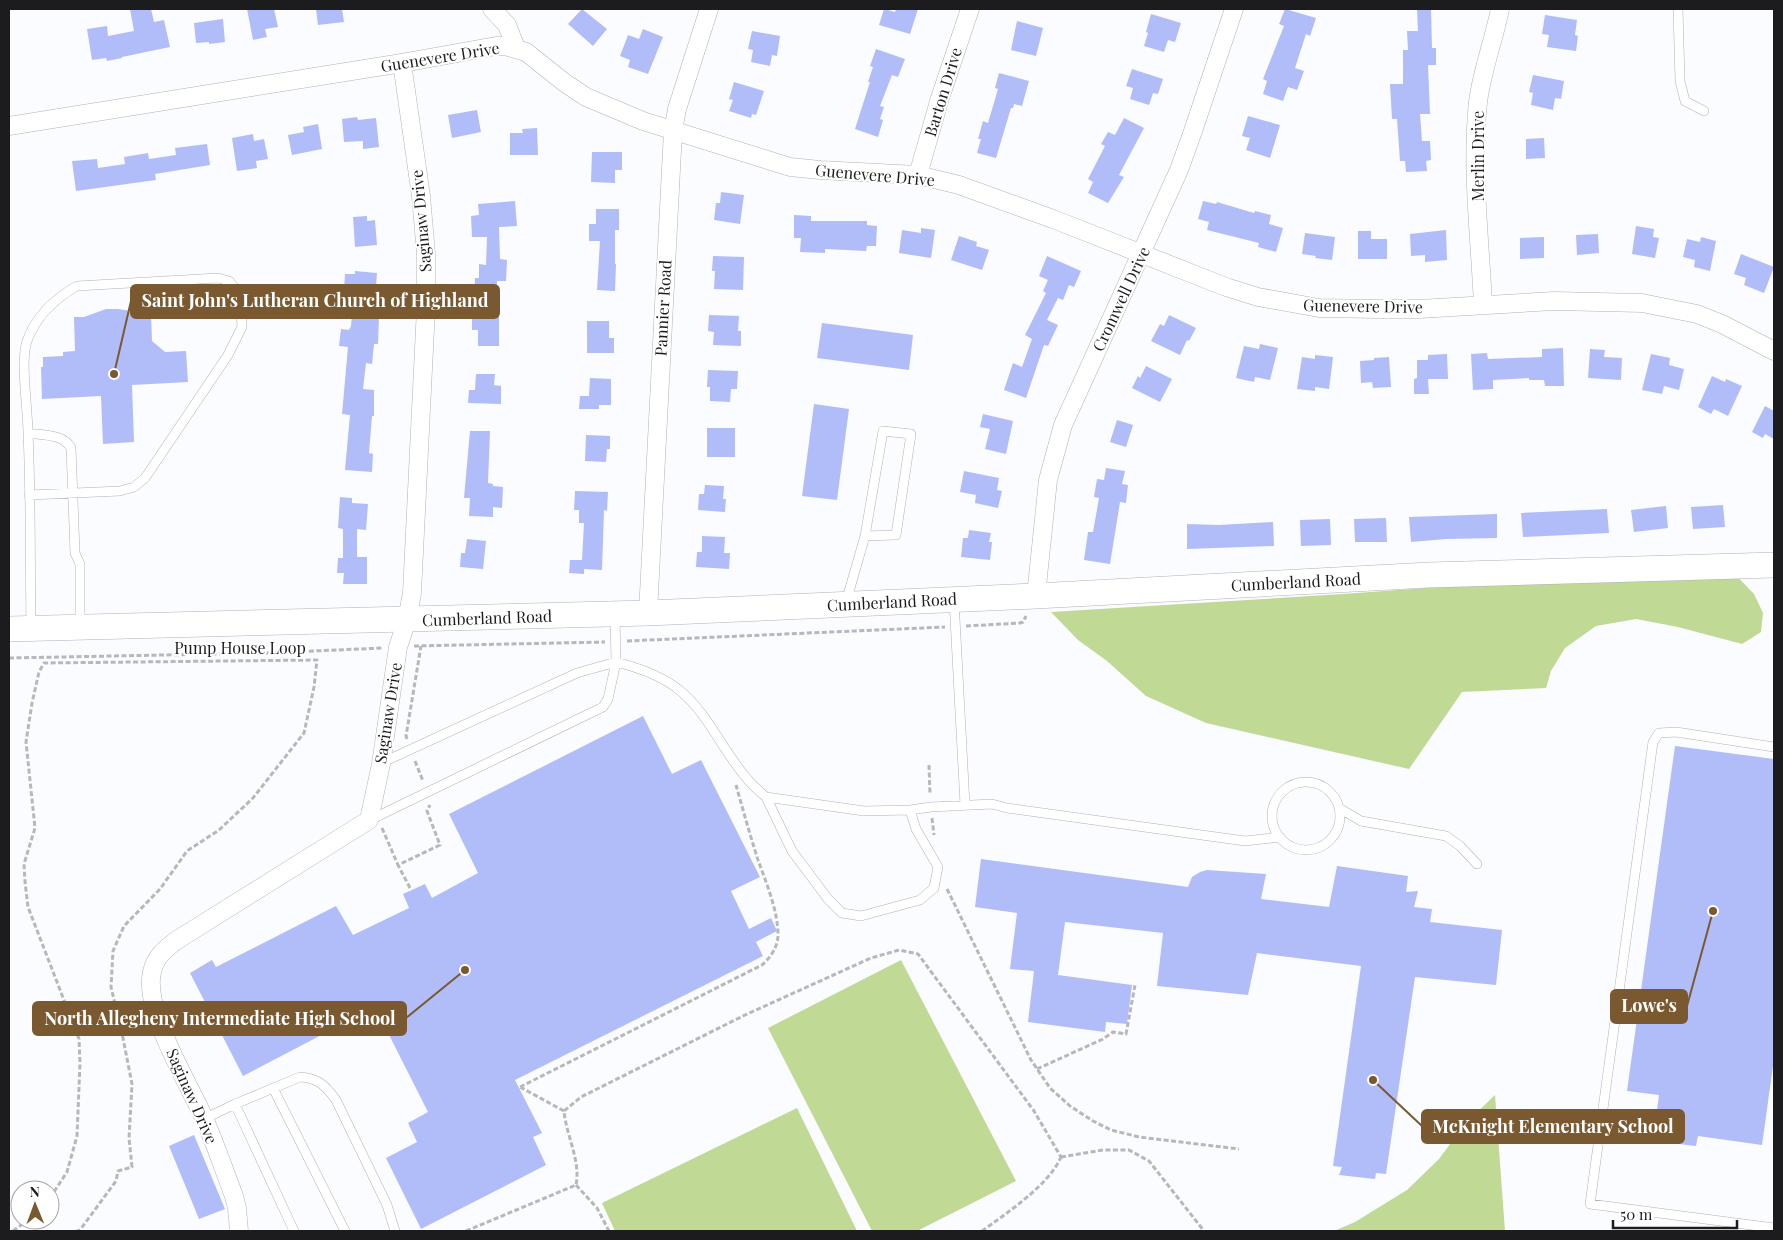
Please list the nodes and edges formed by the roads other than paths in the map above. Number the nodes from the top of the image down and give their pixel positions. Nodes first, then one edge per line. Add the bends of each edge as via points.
1 (492, 9) edge
2 (709, 9) edge
3 (970, 9) edge
4 (1234, 9) edge
5 (1500, 9) edge
6 (1678, 9) edge
7 (516, 48) junction
8 (402, 64) junction
9 (1704, 111) dead end
10 (9, 126) edge
11 (673, 131) junction
12 (918, 176) junction
13 (1142, 254) junction
14 (1483, 305) junction
15 (1774, 351) edge
16 (28, 433) junction
17 (73, 493) junction
18 (29, 495) junction
19 (865, 536) junction
20 (1774, 565) edge
21 (1030, 596) junction
22 (954, 600) junction
23 (846, 604) junction
24 (648, 613) junction
25 (615, 614) junction
26 (407, 620) junction
27 (80, 628) junction
28 (20, 629) edge
29 (616, 662) junction
30 (1774, 747) edge
31 (381, 764) junction
32 (766, 796) junction
33 (965, 805) junction
34 (1339, 808) junction
35 (910, 810) junction
36 (373, 818) junction
37 (1280, 837) junction
38 (1477, 864) dead end
39 (273, 1088) junction
40 (235, 1104) junction
41 (204, 1119) junction
42 (1774, 1228) edge
43 (239, 1231) edge
44 (294, 1231) edge
45 (345, 1231) edge
46 (395, 1231) edge

1 - 7 street via 507,26
2 - 11 street, Pannier Road
3 - 12 street, Barton Drive
4 - 13 street, Cromwell Drive via 1192,134
5 - 14 street, Merlin Drive via 1477,117 1476,179
6 - 9 lane via 1680,80 1685,101
7 - 8 street, Guenevere Drive via 496,46
7 - 11 street, Guenevere Drive via 534,57 586,97
8 - 10 street, Guenevere Drive
8 - 26 street, Saginaw Drive via 425,231 426,284 412,594
11 - 12 street, Guenevere Drive via 790,167
11 - 24 street, Pannier Road
12 - 13 street, Guenevere Drive via 968,188
13 - 14 street, Guenevere Drive via 1226,287 1289,304 1379,309
13 - 21 street, Cromwell Drive via 1063,426 1048,480
14 - 15 street, Guenevere Drive via 1554,301 1642,302 1697,314
16 - 17 lane via 59,438 69,444
16 - 17 lane via 27,343 41,314 66,292 88,284 218,278 229,281 236,288 242,303 242,327 228,355 145,478 134,487 120,491
16 - 18 lane
17 - 18 lane
17 - 27 lane via 75,553 80,564
18 - 28 lane
19 - 19 lane via 883,431 911,434 896,535
19 - 23 lane
20 - 21 main road, Cumberland Road via 1429,575
21 - 22 main road, Cumberland Road
22 - 23 main road, Cumberland Road
22 - 33 lane
23 - 24 main road, Cumberland Road
24 - 25 main road, Cumberland Road
25 - 26 main road, Cumberland Road
25 - 29 lane
26 - 27 main road, Cumberland Road
26 - 31 street, Saginaw Drive via 398,647
27 - 28 main road, Cumberland Road
29 - 31 lane via 577,673
29 - 32 lane via 660,676 686,695 706,718 734,762
29 - 36 lane via 608,699 603,706
30 - 42 lane via 1676,732 1659,733 1653,742 1590,1204
31 - 36 street, Saginaw Drive
32 - 35 lane via 864,811
32 - 35 lane via 792,851 828,900 842,913 861,916 920,900 934,888 938,867 916,830
33 - 35 lane
33 - 37 lane via 992,804 1245,841
34 - 37 lane via 1340,821 1336,832 1330,841 1318,848 1296,849
34 - 37 lane via 1333,795 1323,787 1300,782 1288,787 1274,805 1272,816
34 - 38 lane via 1361,822 1446,836
36 - 41 street, Saginaw Drive via 177,940 155,961 151,985 154,1011
39 - 40 lane
39 - 45 lane
39 - 46 lane via 300,1077 311,1078 328,1089 387,1205
40 - 41 lane
40 - 44 lane
41 - 43 street, Saginaw Drive via 234,1196

